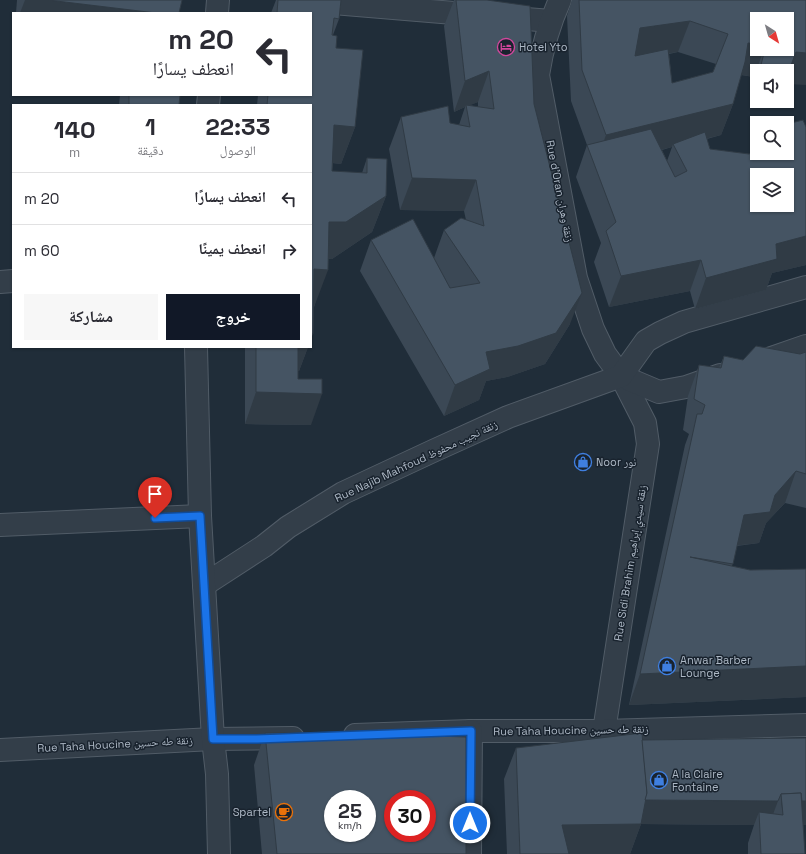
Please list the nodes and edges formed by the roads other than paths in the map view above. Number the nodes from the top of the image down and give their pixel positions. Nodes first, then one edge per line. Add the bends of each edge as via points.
1 (218, 0) edge
2 (297, 0) edge
3 (560, 0) edge
4 (217, 12) edge
5 (551, 21) junction
6 (12, 281) edge
7 (0, 282) edge
8 (806, 287) edge
9 (806, 346) edge
10 (196, 348) edge
11 (621, 376) junction
12 (200, 516) junction
13 (0, 525) edge
14 (204, 584) junction
15 (806, 725) edge
16 (471, 731) junction
17 (604, 731) junction
18 (336, 736) edge
19 (312, 737) edge
20 (213, 739) junction
21 (0, 750) edge
22 (219, 854) edge
23 (470, 854) edge

1 - 4 street
2 - 5 street
3 - 5 street, Rue d'Oran زنقة وهران
5 - 11 street, Rue d'Oran زنقة وهران via 538,75 576,278 593,329 605,354
6 - 7 street
8 - 11 street via 684,322 660,333 646,341
9 - 11 street via 686,387 659,392
10 - 12 street
11 - 14 street, Rue Najib Mahfoud زنقة نجيب محفوظ via 508,417 343,493
11 - 17 street, Rue Sidi Brahim زنقة سيدي إبراهيم via 645,423 648,444
12 - 13 street
12 - 14 street
14 - 20 street
15 - 17 street, Rue Taha Houcine زنقة طه حسين
16 - 17 street, Rue Taha Houcine زنقة طه حسين
16 - 18 street, Rue Taha Houcine زنقة طه حسين
16 - 23 street
19 - 20 street, Rue Taha Houcine زنقة طه حسين
20 - 21 street, Rue Taha Houcine زنقة طه حسين
20 - 22 street via 217,774

